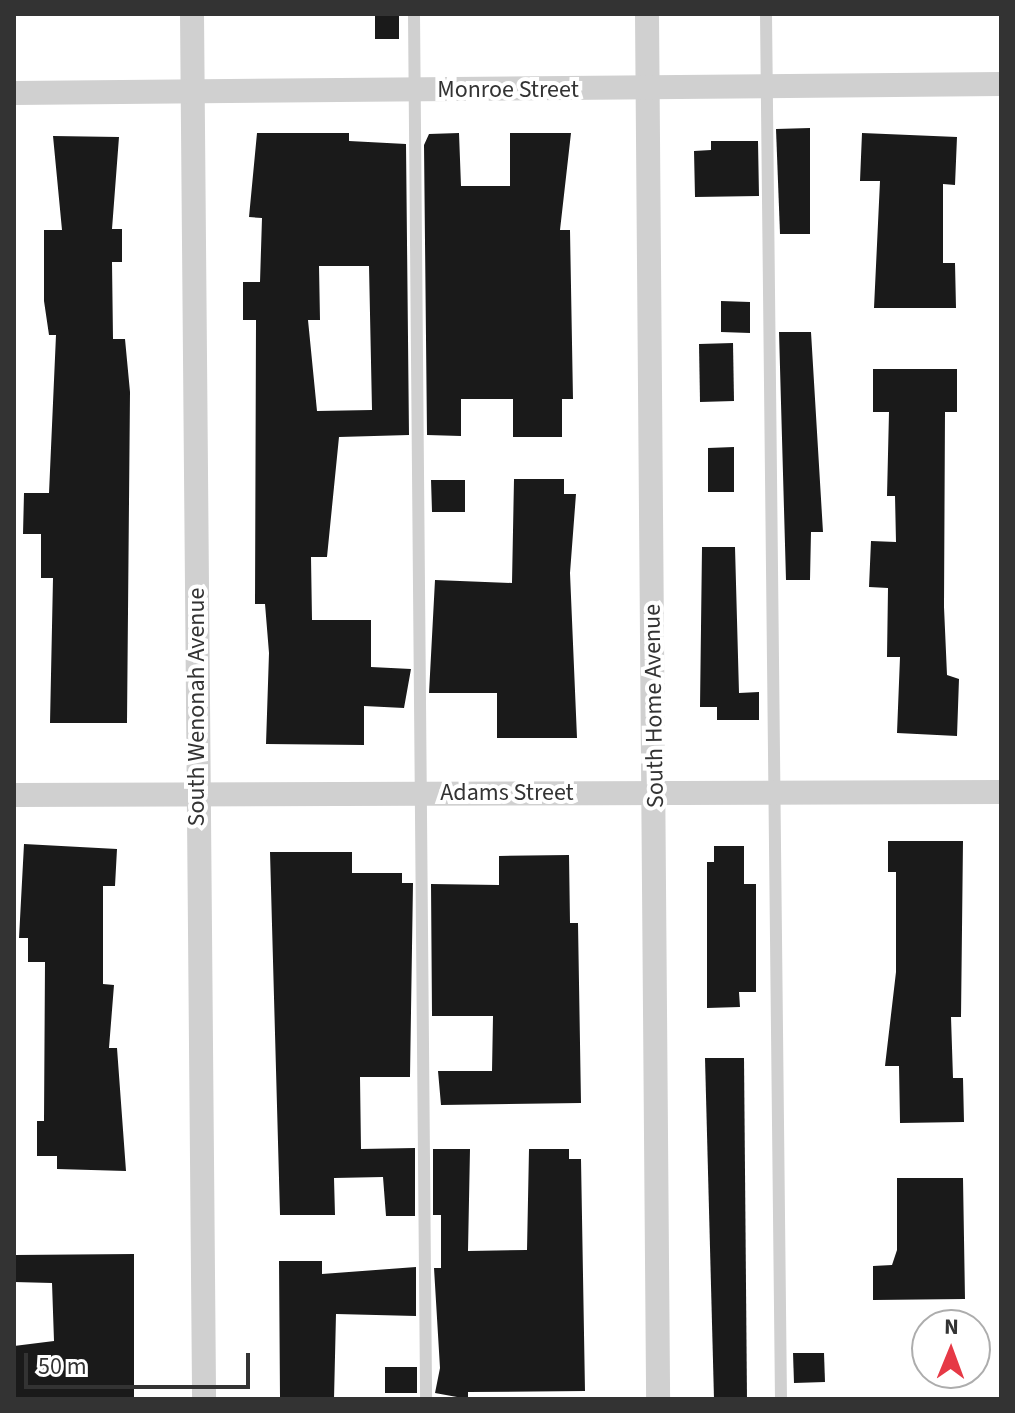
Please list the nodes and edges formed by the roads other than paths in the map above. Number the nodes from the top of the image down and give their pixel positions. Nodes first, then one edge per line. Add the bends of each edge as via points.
1 (192, 14) edge
2 (414, 14) edge
3 (647, 14) edge
4 (766, 14) edge
5 (1001, 84) edge
6 (766, 87) junction
7 (648, 88) junction
8 (414, 90) junction
9 (193, 92) junction
10 (14, 93) edge
11 (775, 792) junction
12 (1001, 792) edge
13 (655, 793) junction
14 (198, 794) junction
15 (421, 794) junction
16 (14, 795) edge
17 (204, 1399) edge
18 (426, 1399) edge
19 (658, 1399) edge
20 (781, 1399) edge

1 - 9 street, South Wenonah Avenue
2 - 8 lane
3 - 7 street, South Home Avenue
4 - 6 lane
5 - 6 street, Monroe Street
6 - 7 street, Monroe Street
6 - 11 lane
7 - 8 street, Monroe Street
7 - 13 street, South Home Avenue
8 - 9 street, Monroe Street
8 - 15 lane
9 - 10 street, Monroe Street
9 - 14 street, South Wenonah Avenue
11 - 12 street, Adams Street
11 - 13 street, Adams Street
11 - 20 lane
13 - 15 street, Adams Street
13 - 19 street, South Home Avenue
14 - 15 street, Adams Street
14 - 16 street, Adams Street
14 - 17 street, South Wenonah Avenue
15 - 18 lane

